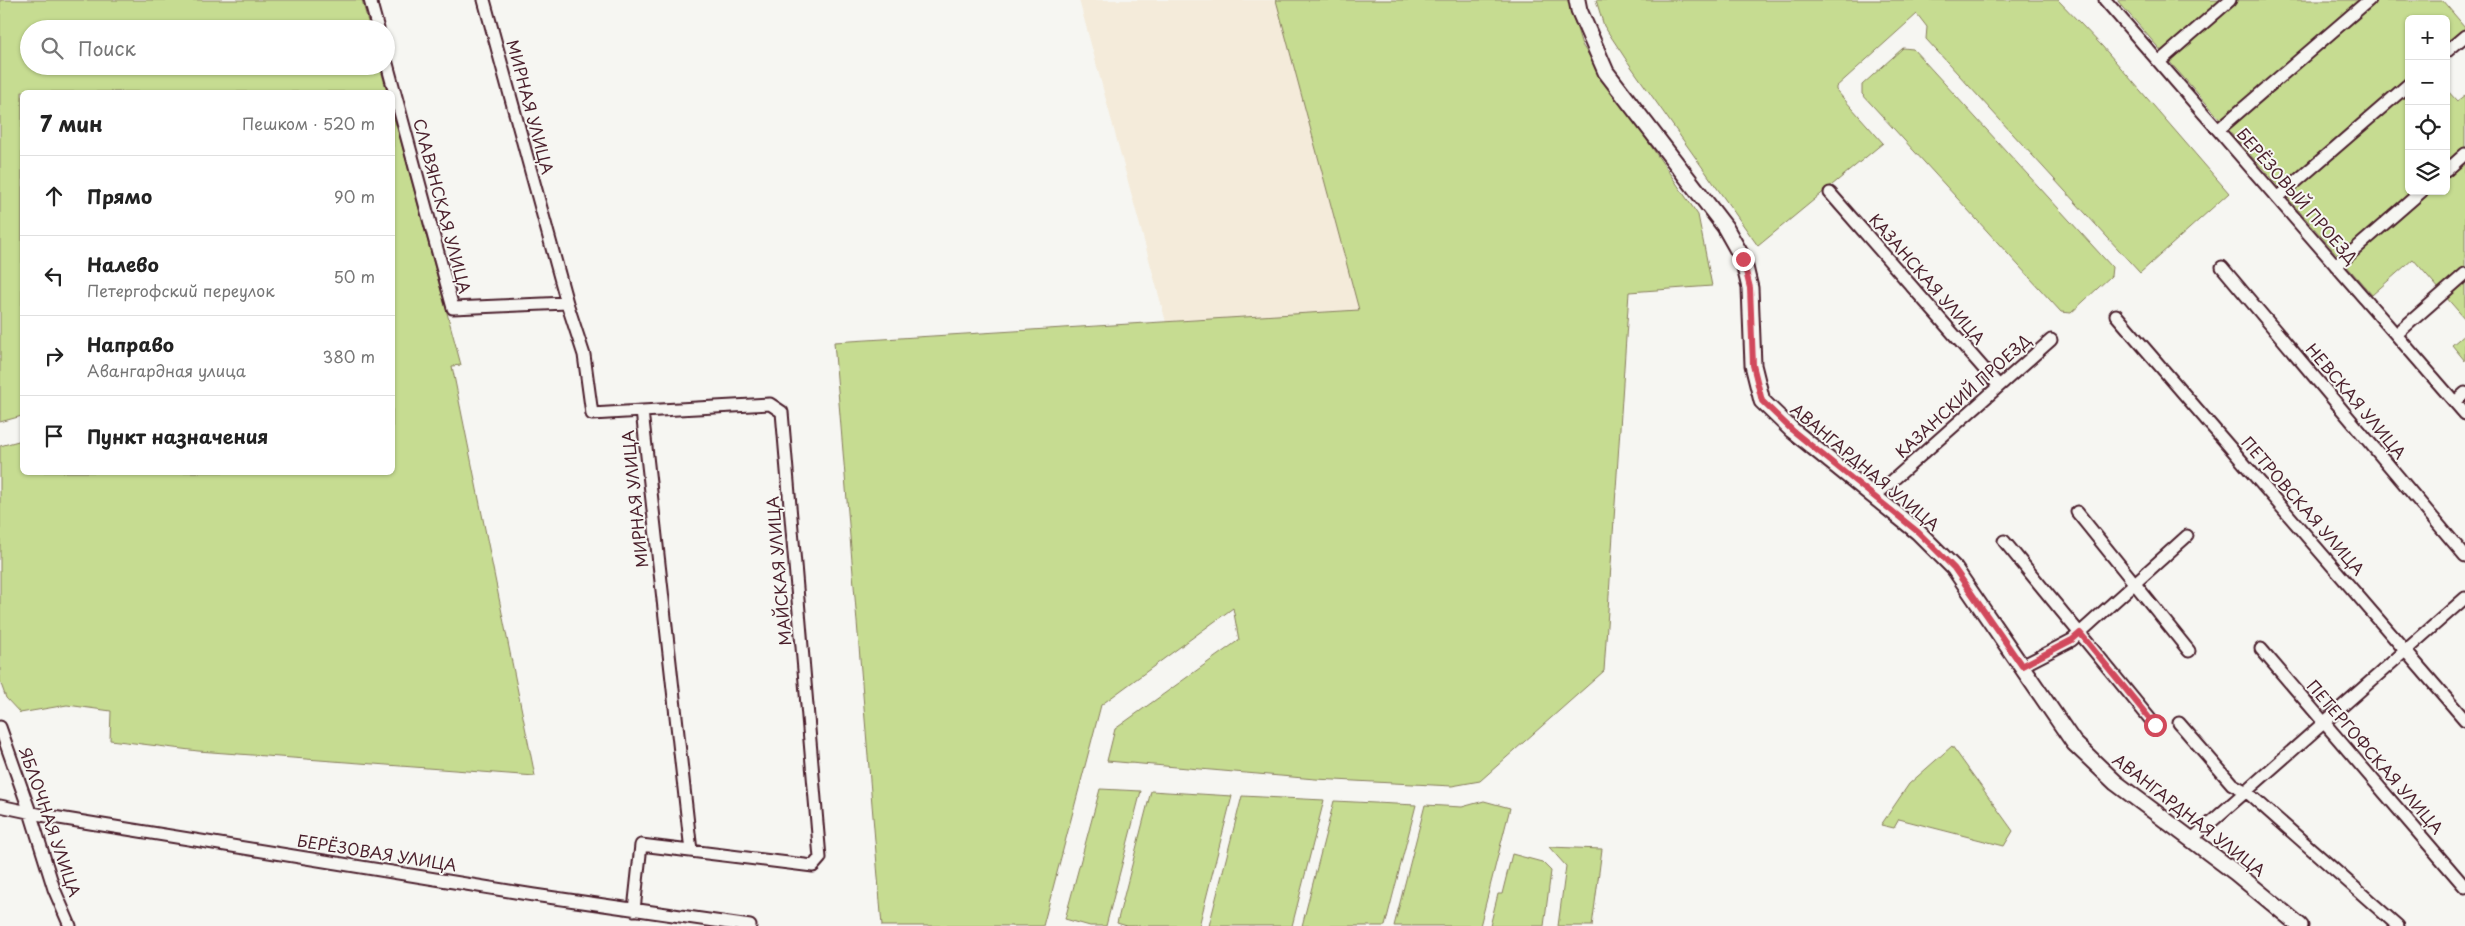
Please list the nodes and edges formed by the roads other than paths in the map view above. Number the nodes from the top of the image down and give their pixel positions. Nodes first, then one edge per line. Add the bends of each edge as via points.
1 (370, 0) edge
2 (484, 0) edge
3 (1577, 0) edge
4 (2105, 0) edge
5 (2230, 0) edge
6 (2369, 0) edge
7 (376, 20) edge
8 (2465, 36) edge
9 (2450, 49) edge
10 (2159, 62) junction
11 (390, 75) edge
12 (2405, 87) edge
13 (394, 90) edge
14 (395, 93) edge
15 (2218, 130) junction
16 (2465, 154) edge
17 (2450, 167) edge
18 (1830, 193) dead end
19 (2417, 195) edge
20 (2277, 198) junction
21 (2336, 266) junction
22 (2222, 267) dead end
23 (2465, 274) edge
24 (567, 303) junction
25 (2116, 315) dead end
26 (2400, 331) dead end
27 (2051, 340) dead end
28 (1999, 386) junction
29 (2465, 393) edge
30 (2455, 402) junction
31 (642, 411) junction
32 (2465, 414) edge
33 (1874, 497) junction
34 (2077, 512) dead end
35 (2187, 536) dead end
36 (2004, 541) dead end
37 (2465, 556) edge
38 (2134, 584) junction
39 (2465, 598) edge
40 (2080, 633) junction
41 (2261, 649) dead end
42 (2189, 651) dead end
43 (2407, 651) junction
44 (2022, 666) junction
45 (2465, 720) edge
46 (2179, 723) dead end
47 (2325, 724) junction
48 (2155, 725) dead end
49 (0, 727) edge
50 (2247, 792) junction
51 (0, 806) edge
52 (30, 812) junction
53 (2192, 839) junction
54 (691, 851) junction
55 (2465, 887) edge
56 (634, 910) junction
57 (70, 926) edge
58 (750, 926) edge
59 (2300, 926) edge
60 (2398, 926) edge

1 - 7 street
2 - 24 street, МИРНАЯ УЛИЦА
3 - 33 main road, АВАНГАРДНАЯ УЛИЦА via 1606,72 1725,227 1743,259 1750,288 1753,365 1762,401
4 - 10 street, БЕРЁЗОВЫЙ ПРОЕЗД
5 - 10 street
6 - 15 street
8 - 9 street
10 - 15 street, БЕРЁЗОВЫЙ ПРОЕЗД
11 - 13 street, СЛАВЯНСКАЯ УЛИЦА
12 - 20 street
14 - 24 street, СЛАВЯНСКАЯ УЛИЦА via 453,308
15 - 20 street, БЕРЁЗОВЫЙ ПРОЕЗД
16 - 17 street
18 - 28 street, КАЗАНСКАЯ УЛИЦА
19 - 21 street
20 - 21 street, БЕРЁЗОВЫЙ ПРОЕЗД
21 - 30 street, БЕРЁЗОВЫЙ ПРОЕЗД
22 - 37 street, НЕВСКАЯ УЛИЦА
23 - 26 street
24 - 31 street, МИРНАЯ УЛИЦА via 584,355 592,414
25 - 43 street, ПЕТРОВСКАЯ УЛИЦА
27 - 28 street, КАЗАНСКИЙ ПРОЕЗД
28 - 33 street, КАЗАНСКИЙ ПРОЕЗД
29 - 30 street
30 - 32 street, БЕРЁЗОВЫЙ ПРОЕЗД
31 - 54 street, МИРНАЯ УЛИЦА
31 - 54 street, МАЙСКАЯ УЛИЦА via 770,404 782,412 820,858 813,866
33 - 44 main road, АВАНГАРДНАЯ УЛИЦА via 1918,532 1954,568
34 - 38 street
35 - 38 street
36 - 40 street
38 - 40 street
38 - 42 street
39 - 43 street
40 - 44 street
40 - 48 street
41 - 47 street, ПЕТЕРГОФСКАЯ УЛИЦА
43 - 45 street, ПЕТРОВСКАЯ УЛИЦА
43 - 47 street
44 - 53 main road, АВАНГАРДНАЯ УЛИЦА via 2074,743 2116,783
46 - 50 street via 2232,784
47 - 50 street
47 - 55 street, ПЕТЕРГОФСКАЯ УЛИЦА
49 - 52 street, ЯБЛОЧНАЯ УЛИЦА
50 - 53 street
50 - 60 street
51 - 52 street, БЕРЁЗОВАЯ УЛИЦА
52 - 56 street, БЕРЁЗОВАЯ УЛИЦА
52 - 57 street, ЯБЛОЧНАЯ УЛИЦА via 54,889
53 - 59 main road, АВАНГАРДНАЯ УЛИЦА
54 - 56 street via 641,845
56 - 58 street, БЕРЁЗОВАЯ УЛИЦА

